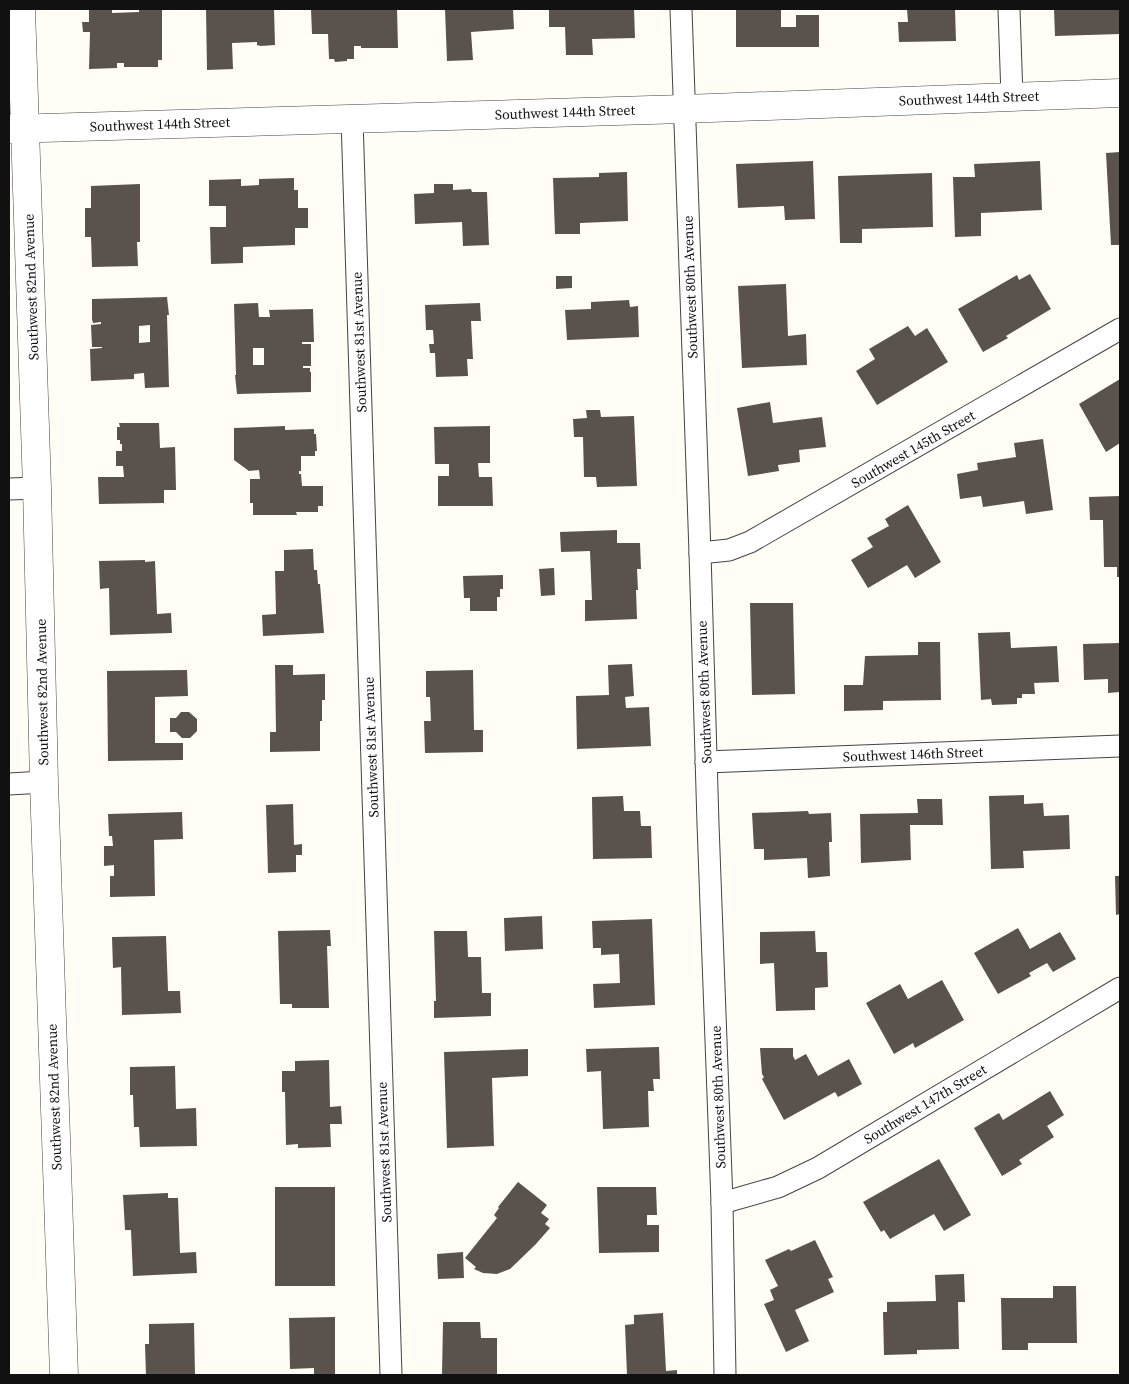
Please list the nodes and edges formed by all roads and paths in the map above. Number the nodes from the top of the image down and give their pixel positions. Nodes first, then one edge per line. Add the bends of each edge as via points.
1 (21, 9) edge
2 (681, 9) edge
3 (1009, 9) edge
4 (1120, 93) edge
5 (1012, 97) junction
6 (684, 109) junction
7 (352, 118) junction
8 (17, 128) edge
9 (1120, 329) edge
10 (37, 488) junction
11 (9, 489) edge
12 (700, 553) junction
13 (1120, 746) edge
14 (706, 762) junction
15 (44, 782) junction
16 (9, 784) edge
17 (1120, 988) edge
18 (722, 1203) junction
19 (64, 1375) edge
20 (391, 1375) edge
21 (724, 1375) edge

1 - 8 street, Southwest 82nd Avenue
2 - 6 street, Southwest 80th Avenue
3 - 5 street
4 - 5 street, Southwest 144th Street
5 - 6 street, Southwest 144th Street
6 - 7 street, Southwest 144th Street
6 - 12 street, Southwest 80th Avenue
7 - 8 street, Southwest 144th Street
7 - 20 street, Southwest 81st Avenue
8 - 10 street, Southwest 82nd Avenue
9 - 12 street, Southwest 145th Street via 750,542 729,550
10 - 11 street
10 - 15 street, Southwest 82nd Avenue
12 - 14 street, Southwest 80th Avenue
13 - 14 street, Southwest 146th Street
14 - 18 street, Southwest 80th Avenue
15 - 16 street
15 - 19 street, Southwest 82nd Avenue
17 - 18 street, Southwest 147th Street via 818,1168 778,1187
18 - 21 street, Southwest 80th Avenue

